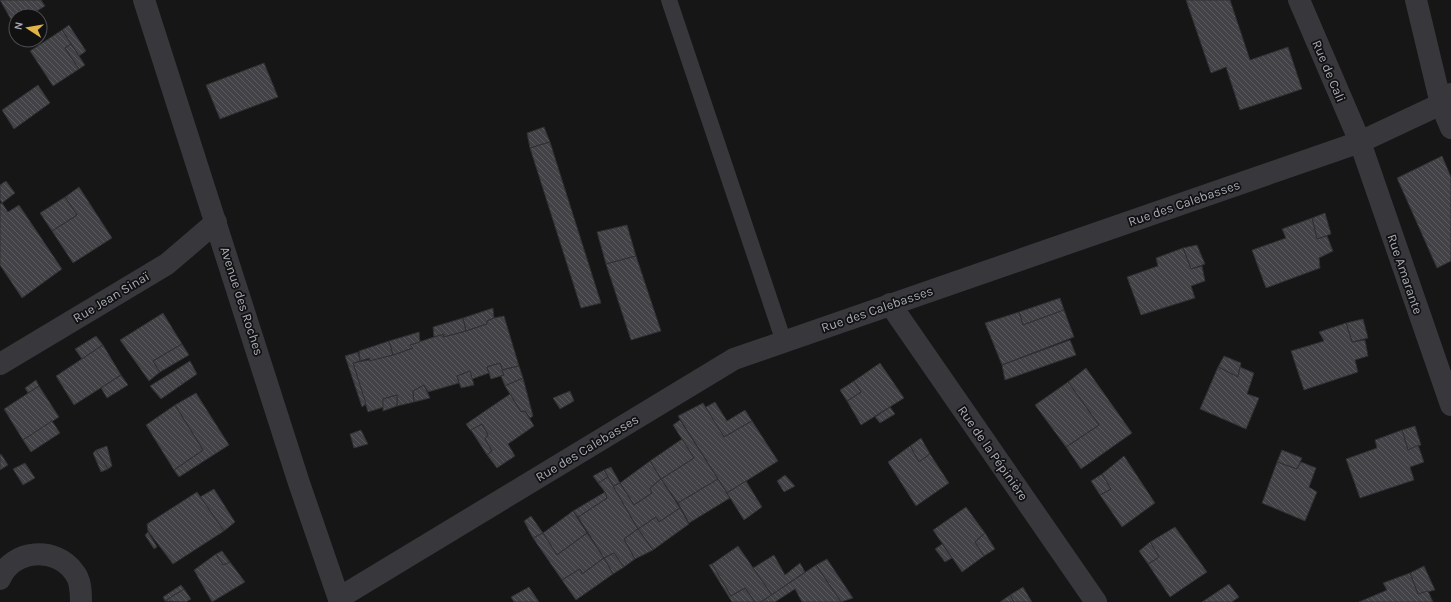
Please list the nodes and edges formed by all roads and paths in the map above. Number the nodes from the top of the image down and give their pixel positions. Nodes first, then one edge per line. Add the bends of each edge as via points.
1 (144, 0) edge
2 (669, 0) edge
3 (1298, 0) edge
4 (1416, 0) edge
5 (1446, 99) edge
6 (1451, 128) edge
7 (1360, 142) junction
8 (216, 222) junction
9 (890, 304) junction
10 (784, 342) junction
11 (0, 364) edge
12 (1451, 405) edge
13 (0, 580) edge
14 (339, 600) edge
15 (81, 602) edge
16 (1096, 602) edge

1 - 8 street, Avenue des Roches
2 - 10 lane
3 - 7 street, Rue de Cali
4 - 5 street
5 - 6 street
5 - 7 street, Rue des Calebasses
7 - 9 street, Rue des Calebasses
7 - 12 street, Rue Amarante
8 - 11 street, Rue Jean Sinaï via 167,264
8 - 14 street, Avenue des Roches
9 - 10 street, Rue des Calebasses
9 - 16 street, Rue de la Pépinière
10 - 14 street, Rue des Calebasses via 734,359
13 - 15 street via 15,561 30,554 47,554 63,561 75,572 81,588

